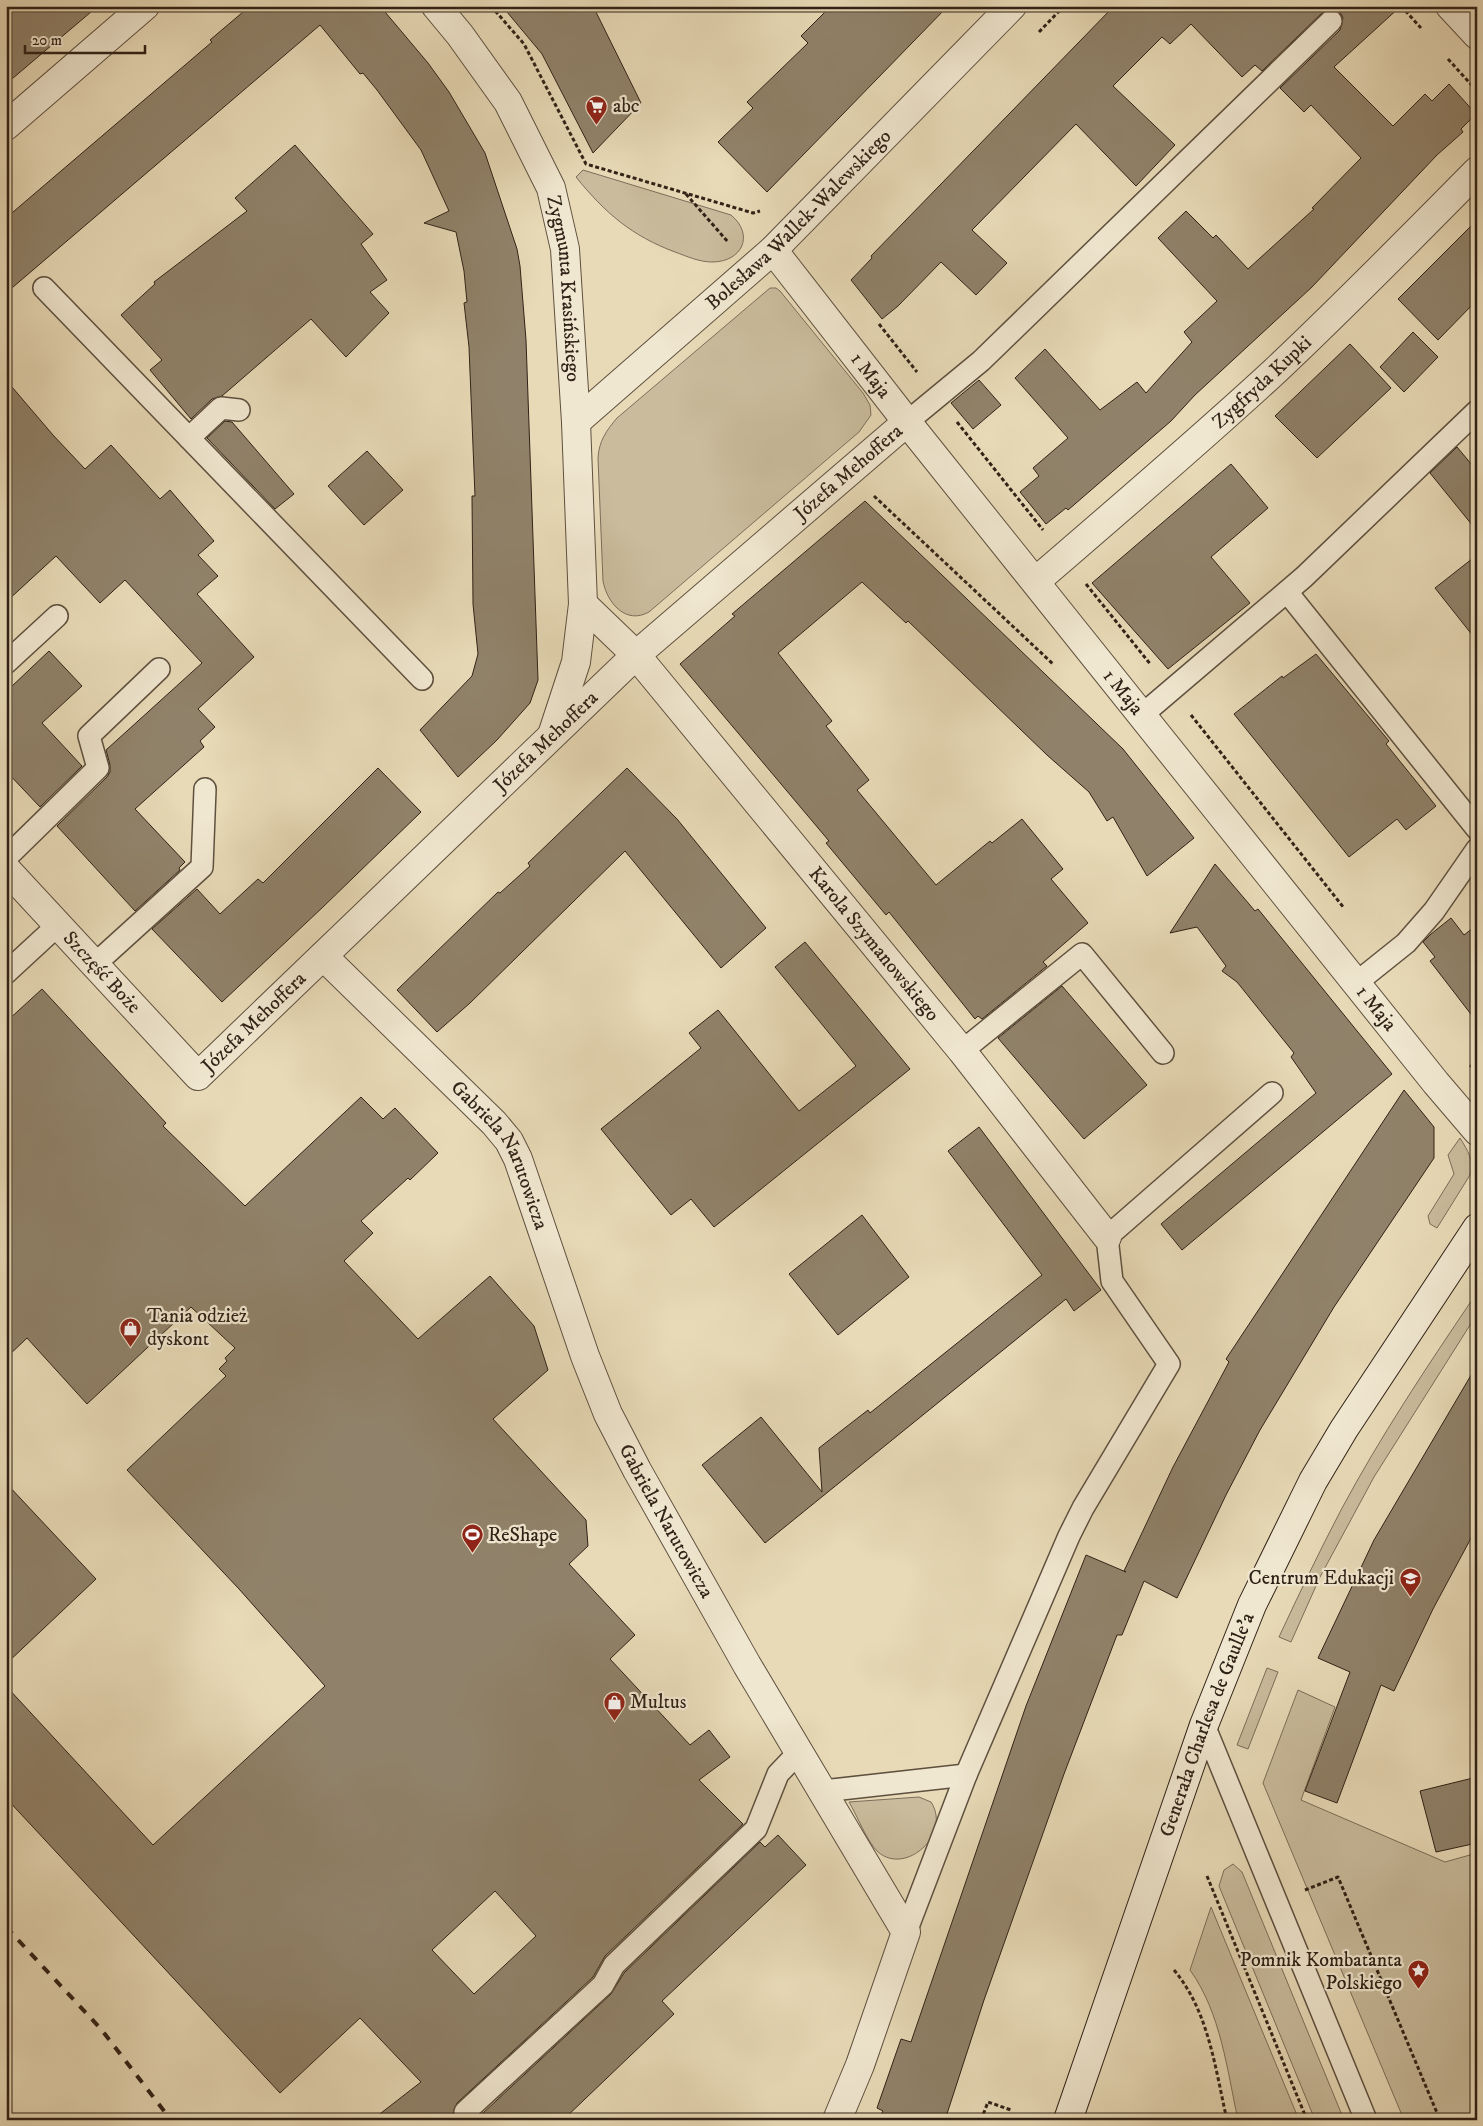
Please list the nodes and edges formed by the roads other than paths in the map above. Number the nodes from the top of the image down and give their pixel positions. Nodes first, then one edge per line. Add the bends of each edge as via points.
1 (145, 6) edge
2 (436, 6) edge
3 (1012, 6) edge
4 (1450, 6) edge
5 (1331, 21) dead end
6 (1477, 35) edge
7 (6, 126) edge
8 (1477, 171) edge
9 (773, 250) junction
10 (44, 288) dead end
11 (239, 410) dead end
12 (1477, 411) edge
13 (576, 422) junction
14 (907, 422) junction
15 (189, 438) junction
16 (1036, 581) junction
17 (1287, 592) junction
18 (583, 604) junction
19 (58, 616) dead end
20 (636, 655) junction
21 (6, 663) edge
22 (158, 669) dead end
23 (422, 679) dead end
24 (1142, 715) junction
25 (553, 734) junction
26 (205, 789) dead end
27 (1477, 828) edge
28 (1477, 849) edge
29 (8, 872) edge
30 (58, 925) junction
31 (323, 956) junction
32 (94, 965) junction
33 (6, 973) edge
34 (1356, 983) junction
35 (962, 1051) junction
36 (1163, 1054) dead end
37 (198, 1076) joint
38 (1272, 1094) dead end
39 (1477, 1131) edge
40 (1477, 1228) edge
41 (1107, 1237) junction
42 (1204, 1725) junction
43 (800, 1752) junction
44 (966, 1775) junction
45 (823, 1791) junction
46 (906, 1932) junction
47 (471, 2120) edge
48 (837, 2120) edge
49 (1068, 2120) edge
50 (1366, 2120) edge

1 - 7 street
2 - 13 street, Zygmunta Krasińskiego via 508,102 551,188 565,249
3 - 9 street, Bolesława Wallek-Walewskiego
4 - 6 street
5 - 14 lane via 981,361
8 - 16 street, Zygfryda Kupki via 1358,293 1274,372
9 - 13 street, Bolesława Wallek-Walewskiego
9 - 14 street, 1 Maja
10 - 15 lane
11 - 15 lane via 222,408
12 - 17 lane
13 - 18 street, Zygmunta Krasińskiego
14 - 16 street, 1 Maja
14 - 20 street, Józefa Mehoffera
15 - 23 lane
16 - 24 street, 1 Maja
17 - 24 lane
17 - 27 lane
18 - 20 street
18 - 25 street, Zygmunta Krasińskiego via 576,662
19 - 21 lane
20 - 25 street, Józefa Mehoffera
20 - 35 street, Karola Szymanowskiego
22 - 29 lane via 88,736 98,768
24 - 34 street, 1 Maja
25 - 31 street, Józefa Mehoffera
26 - 32 lane via 202,867
28 - 34 lane via 1434,911 1406,943
29 - 30 street, Szczęść Boże
30 - 32 street, Szczęść Boże
30 - 33 lane
31 - 37 street, Józefa Mehoffera
31 - 43 street, Gabriela Narutowicza via 494,1122 508,1141 518,1159 608,1414 747,1665
32 - 37 street, Szczęść Boże
34 - 39 street, 1 Maja
35 - 36 lane via 1082,954
35 - 41 street, Karola Szymanowskiego
38 - 41 lane
40 - 42 street, Generała Charlesa de Gaulle'a via 1313,1481 1252,1605
41 - 44 lane via 1112,1281 1168,1364 1068,1536
42 - 49 street, Generała Charlesa de Gaulle'a
42 - 50 lane
43 - 45 street, Gabriela Narutowicza
43 - 47 lane via 778,1774 756,1829 614,1965 603,1985 465,2112
44 - 45 lane
44 - 46 lane
45 - 46 street, Gabriela Narutowicza
46 - 48 street via 860,2065

